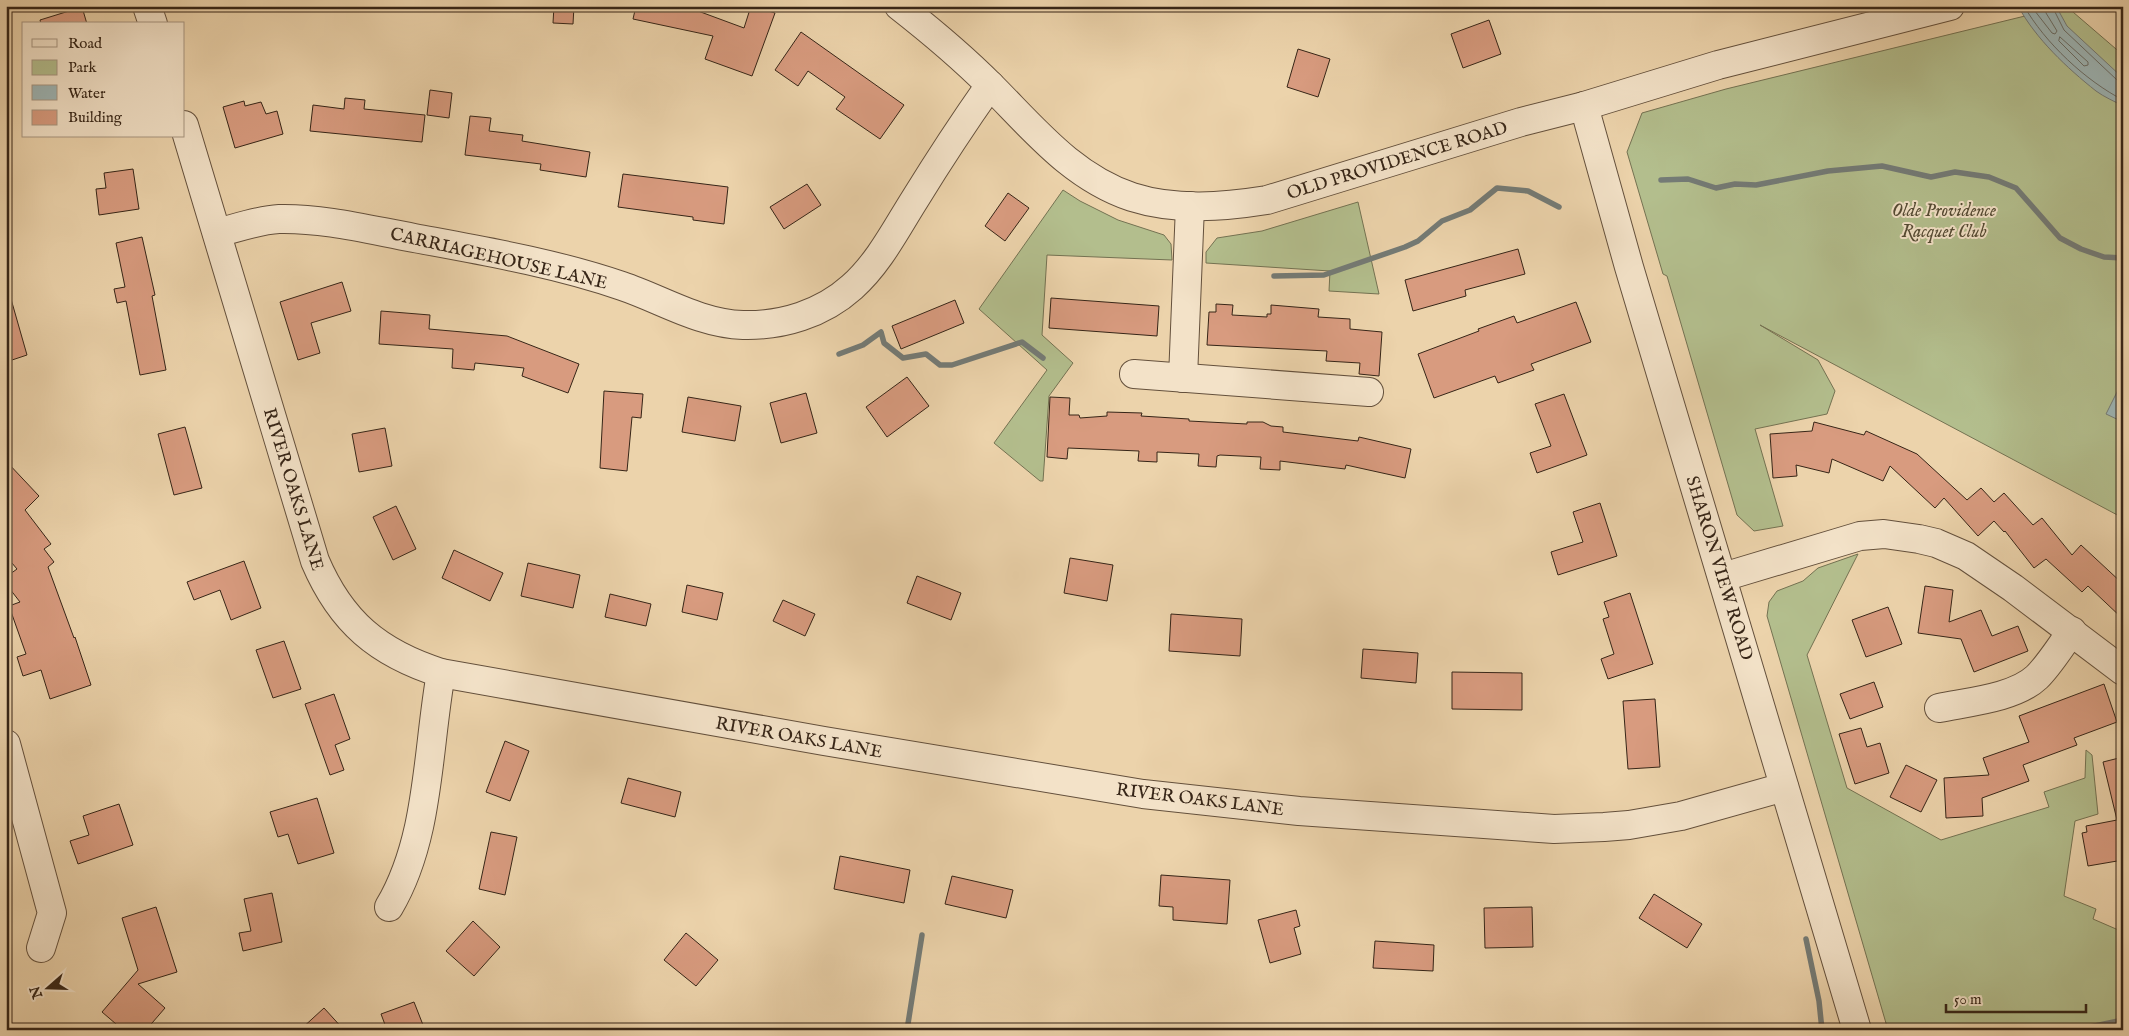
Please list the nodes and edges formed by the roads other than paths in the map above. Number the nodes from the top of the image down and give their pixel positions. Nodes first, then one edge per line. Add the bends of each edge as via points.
1 (148, 6) edge
2 (899, 6) edge
3 (1950, 6) edge
4 (152, 22) edge
5 (990, 85) junction
6 (1584, 106) junction
7 (185, 127) edge
8 (1190, 206) junction
9 (217, 233) junction
10 (1134, 374) dead end
11 (1183, 378) junction
12 (1369, 392) dead end
13 (1723, 577) junction
14 (2072, 631) junction
15 (2123, 671) edge
16 (441, 673) junction
17 (1939, 708) dead end
18 (6, 744) edge
19 (1784, 787) junction
20 (389, 908) dead end
21 (41, 948) dead end
22 (1857, 1030) edge

1 - 4 street
2 - 5 street, OLD PROVIDENCE ROAD
3 - 6 street, OLD PROVIDENCE ROAD via 1718,65
5 - 8 street, OLD PROVIDENCE ROAD via 1060,156 1082,172 1133,197
5 - 9 street, CARRIAGEHOUSE LANE via 871,268 828,304 784,321 741,325 714,321 622,286 568,270 496,253 306,219 262,221
6 - 8 street, OLD PROVIDENCE ROAD via 1521,122 1268,200 1229,206
6 - 13 street, SHARON VIEW ROAD
7 - 9 street, RIVER OAKS LANE
8 - 11 street
9 - 16 street, RIVER OAKS LANE via 312,552 326,587 352,622 377,643 419,666
10 - 11 street
11 - 12 street
13 - 14 street via 1860,536 1884,534 1919,539 1966,556
13 - 19 street, SHARON VIEW ROAD
14 - 15 street
14 - 17 street via 2050,662 2028,684 2012,692
16 - 19 street, RIVER OAKS LANE via 1143,794 1299,811 1554,829 1604,827 1681,816
16 - 20 street via 417,837 399,890
18 - 21 street via 52,913
19 - 22 street, SHARON VIEW ROAD

